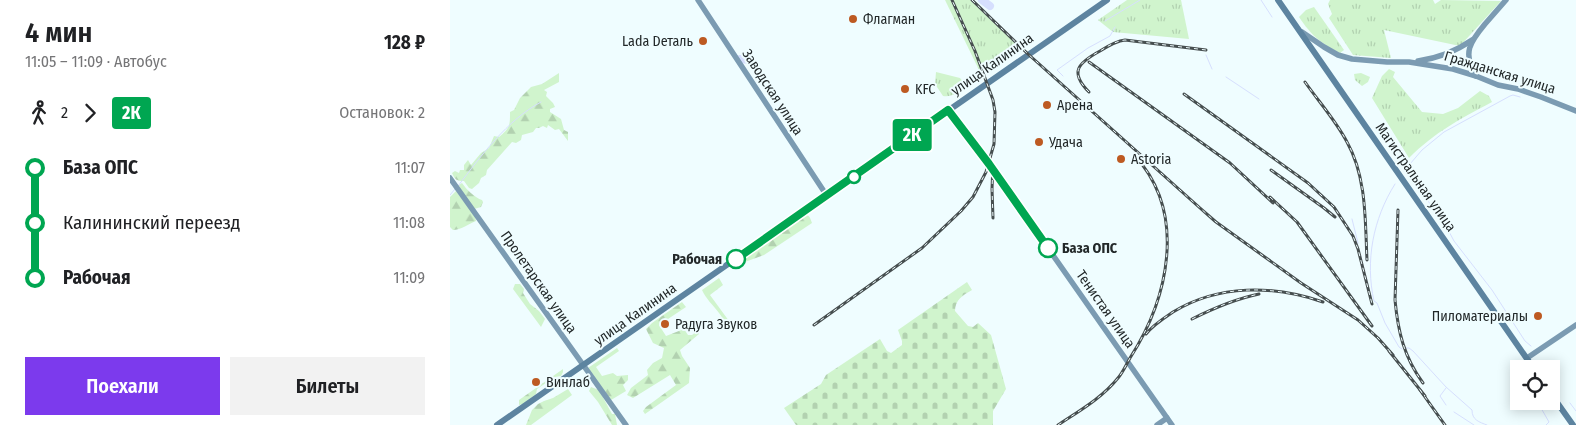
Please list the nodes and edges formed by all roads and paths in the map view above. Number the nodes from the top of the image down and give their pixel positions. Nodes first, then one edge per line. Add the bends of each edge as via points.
1 (698, 0) edge
2 (1107, 0) edge
3 (1278, 0) edge
4 (1506, 0) edge
5 (1302, 32) junction
6 (1473, 39) junction
7 (1409, 62) junction
8 (1476, 76) junction
9 (948, 110) junction
10 (1576, 111) edge
11 (450, 178) edge
12 (827, 196) junction
13 (1576, 324) edge
14 (1526, 358) joint
15 (583, 365) junction
16 (1560, 407) edge
17 (1167, 418) junction
18 (498, 425) edge
19 (626, 425) edge
20 (1157, 425) edge
21 (1172, 425) edge
22 (1573, 425) edge

1 - 12 street, Заводская улица
2 - 9 main road, улица Калинина
3 - 5 main road, Магистральная улица
4 - 6 street
5 - 7 street, Гражданская улица via 1324,48 1352,59
5 - 14 main road, Магистральная улица
6 - 7 street via 1447,54
6 - 8 street via 1468,55
7 - 8 street, Гражданская улица
8 - 10 street, Гражданская улица
9 - 12 main road, улица Калинина
9 - 17 street, Тенистая улица
11 - 15 street, Пролетарская улица
12 - 15 main road, улица Калинина
13 - 14 street
15 - 18 main road, улица Калинина
15 - 19 street, Пролетарская улица
16 - 22 main road
17 - 20 street
17 - 21 street, Тенистая улица

